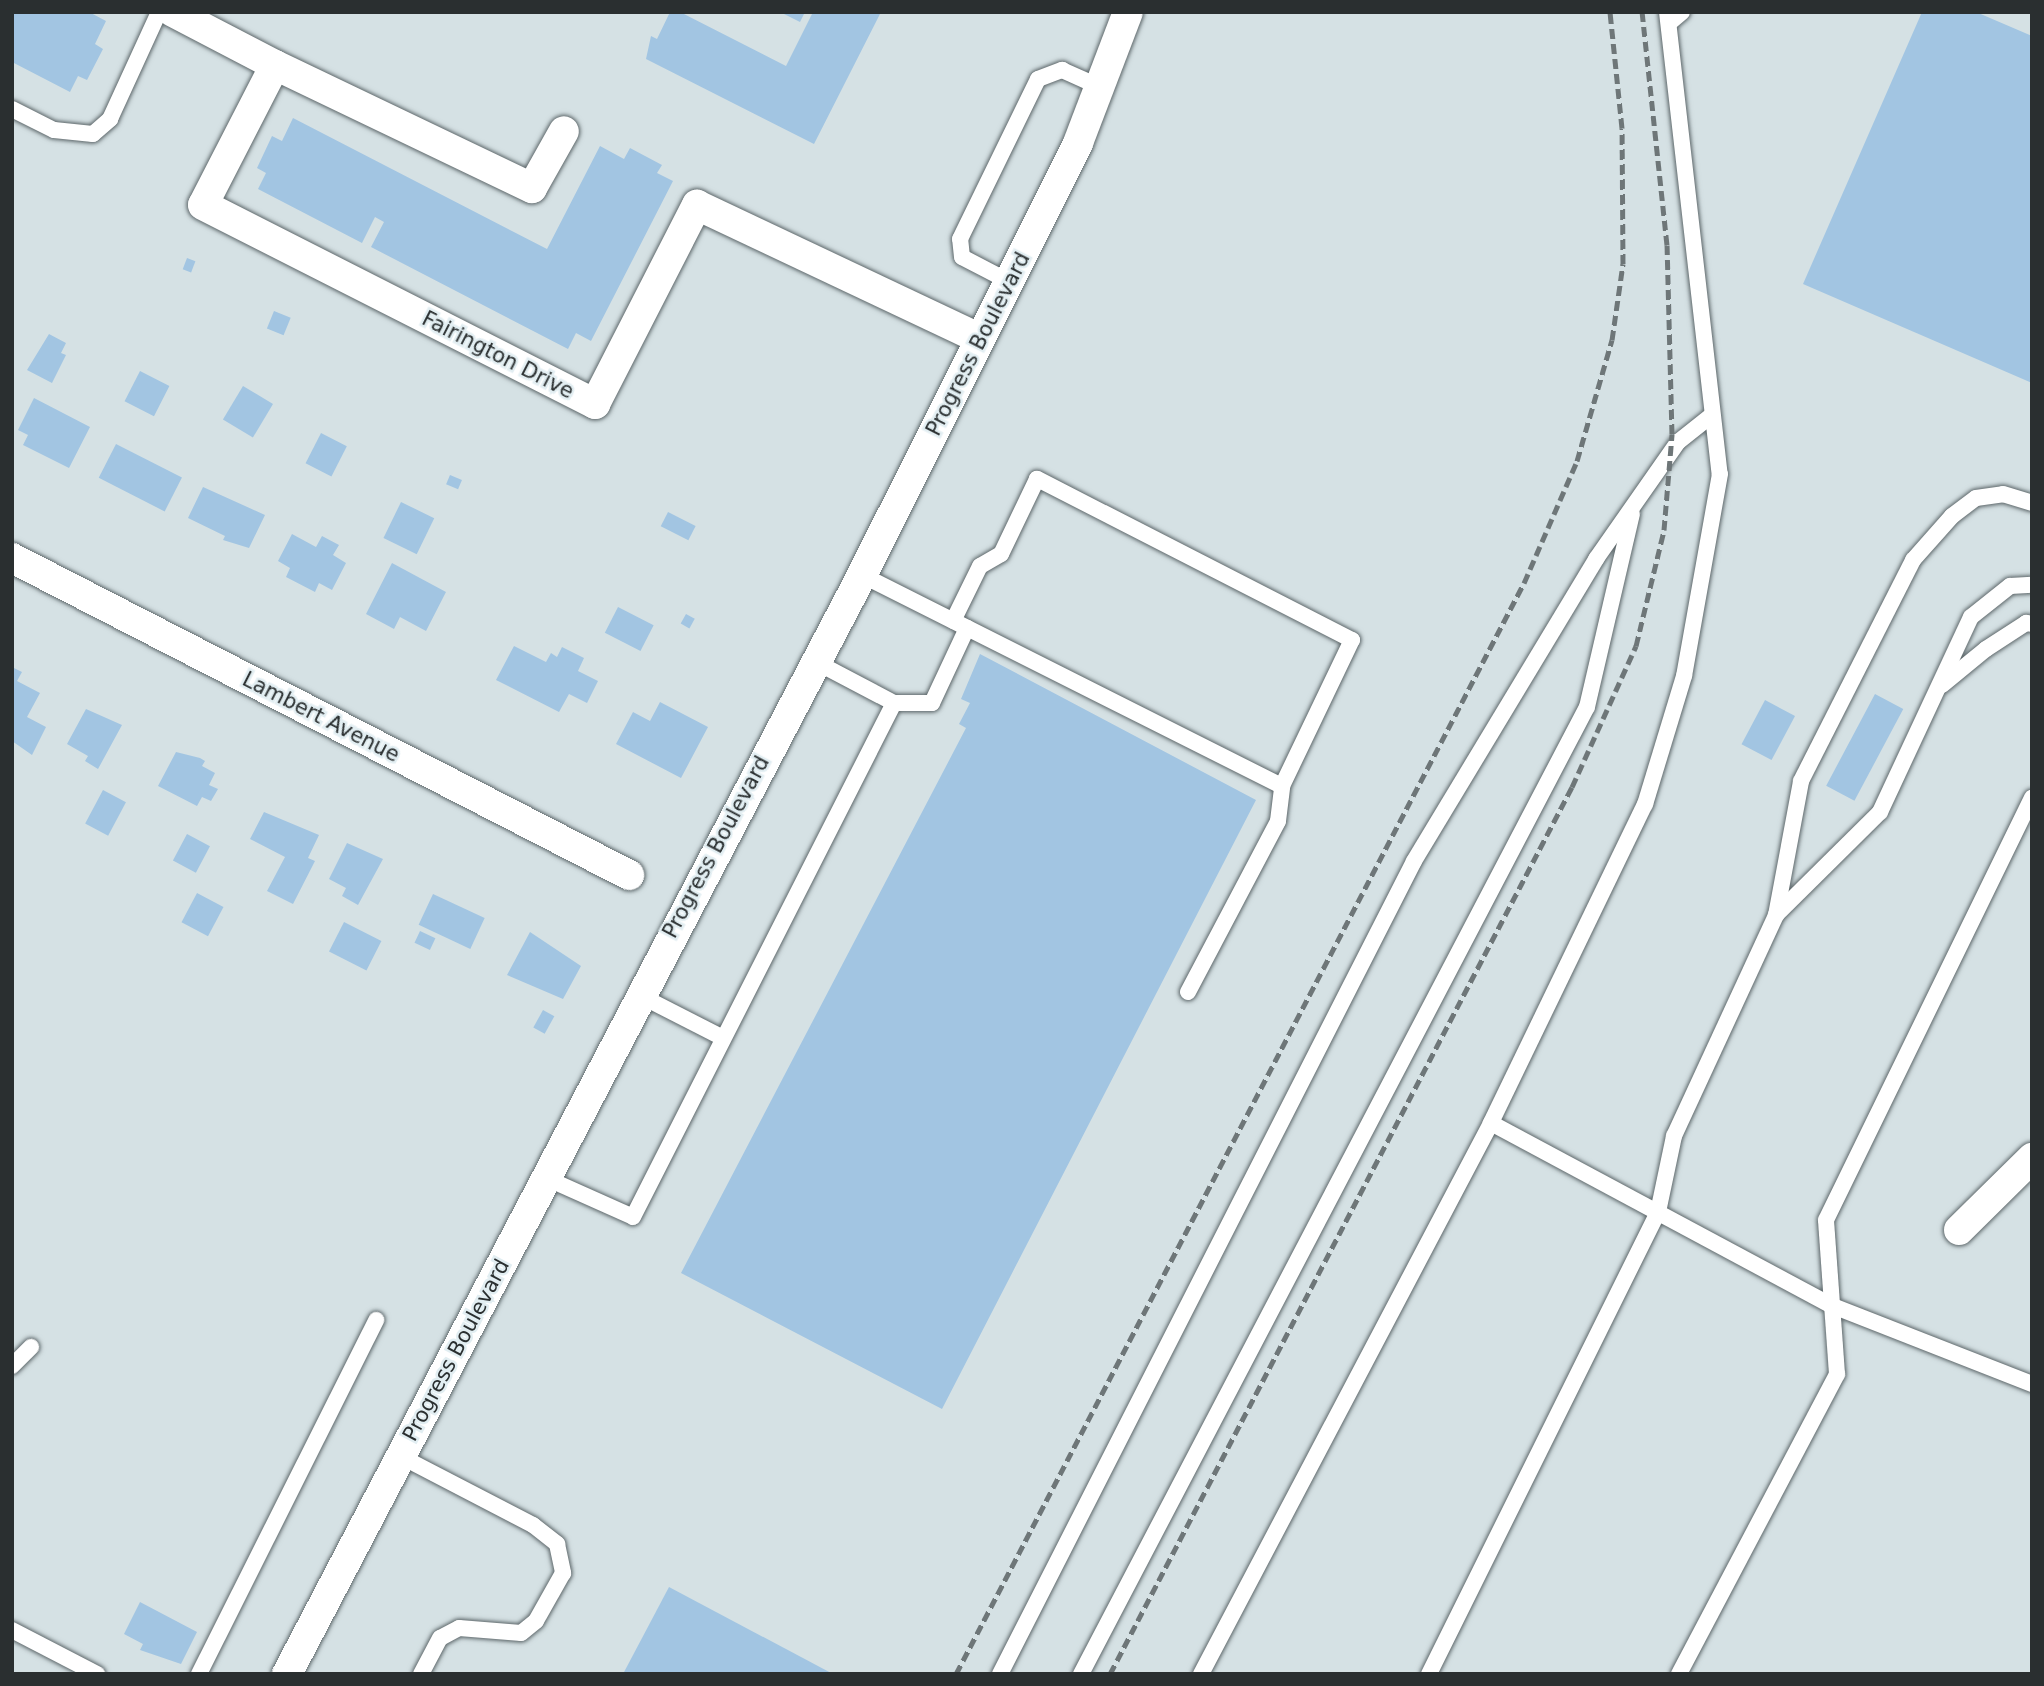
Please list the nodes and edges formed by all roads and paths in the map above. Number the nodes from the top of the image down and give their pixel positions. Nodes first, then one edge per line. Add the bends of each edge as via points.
1 (159, 12) edge
2 (173, 12) edge
3 (1128, 12) edge
4 (1682, 12) edge
5 (1668, 18) edge
6 (275, 65) junction
7 (1100, 87) junction
8 (12, 109) edge
9 (565, 131) dead end
10 (1010, 282) junction
11 (980, 339) junction
12 (1712, 415) junction
13 (2032, 503) edge
14 (1633, 506) junction
15 (12, 558) edge
16 (862, 575) junction
17 (2032, 585) edge
18 (960, 624) junction
19 (2032, 624) edge
20 (814, 661) junction
21 (1937, 689) junction
22 (894, 703) junction
23 (1282, 786) junction
24 (2032, 798) edge
25 (629, 875) dead end
26 (1776, 915) junction
27 (1188, 992) dead end
28 (639, 995) junction
29 (723, 1038) junction
30 (1491, 1123) junction
31 (2032, 1158) edge
32 (546, 1178) junction
33 (1658, 1212) junction
34 (1959, 1230) dead end
35 (1833, 1306) junction
36 (376, 1320) dead end
37 (31, 1347) dead end
38 (12, 1366) edge
39 (2032, 1384) edge
40 (400, 1456) junction
41 (12, 1630) edge
42 (96, 1674) edge
43 (198, 1674) edge
44 (287, 1674) edge
45 (421, 1674) edge
46 (1000, 1674) edge
47 (1081, 1674) edge
48 (1201, 1674) edge
49 (1429, 1674) edge
50 (1679, 1674) edge

1 - 8 lane via 110,119 93,134 54,130
2 - 6 street
3 - 7 street, Progress Boulevard
4 - 5 lane
5 - 12 lane
6 - 9 street via 532,188
6 - 11 street, Fairington Drive via 203,205 595,404 697,205
7 - 10 street, Progress Boulevard
7 - 10 lane via 1062,70 1038,79 960,239 962,257
10 - 11 street, Progress Boulevard
11 - 16 street, Progress Boulevard
12 - 14 lane via 1678,442
12 - 30 lane via 1720,474 1684,676 1645,804
13 - 26 lane via 2003,494 1976,499 1952,516 1913,560 1801,781
14 - 46 lane via 1596,559 1413,861
14 - 47 lane via 1587,707
15 - 25 street, Lambert Avenue
16 - 18 lane
16 - 20 street, Progress Boulevard
17 - 21 lane via 2010,586 1982,604
18 - 22 lane via 932,704
18 - 23 lane
18 - 23 lane via 979,566 1001,554 1037,479 1352,640
19 - 21 lane via 2026,623 1986,649
20 - 22 lane
20 - 28 street, Progress Boulevard
21 - 26 lane via 1880,812
22 - 29 lane
23 - 27 lane via 1278,821
24 - 35 lane via 1826,1220
26 - 33 lane via 1674,1136
28 - 29 lane
28 - 32 street, Progress Boulevard
29 - 32 lane via 633,1217
30 - 33 lane
30 - 48 lane
31 - 34 street
32 - 40 street, Progress Boulevard
33 - 35 lane
33 - 49 lane
35 - 39 lane
35 - 50 lane via 1837,1374
36 - 43 lane
37 - 38 lane
40 - 44 street, Progress Boulevard
40 - 45 lane via 533,1525 557,1544 563,1573 543,1611 521,1633 459,1628 440,1638
41 - 42 lane

